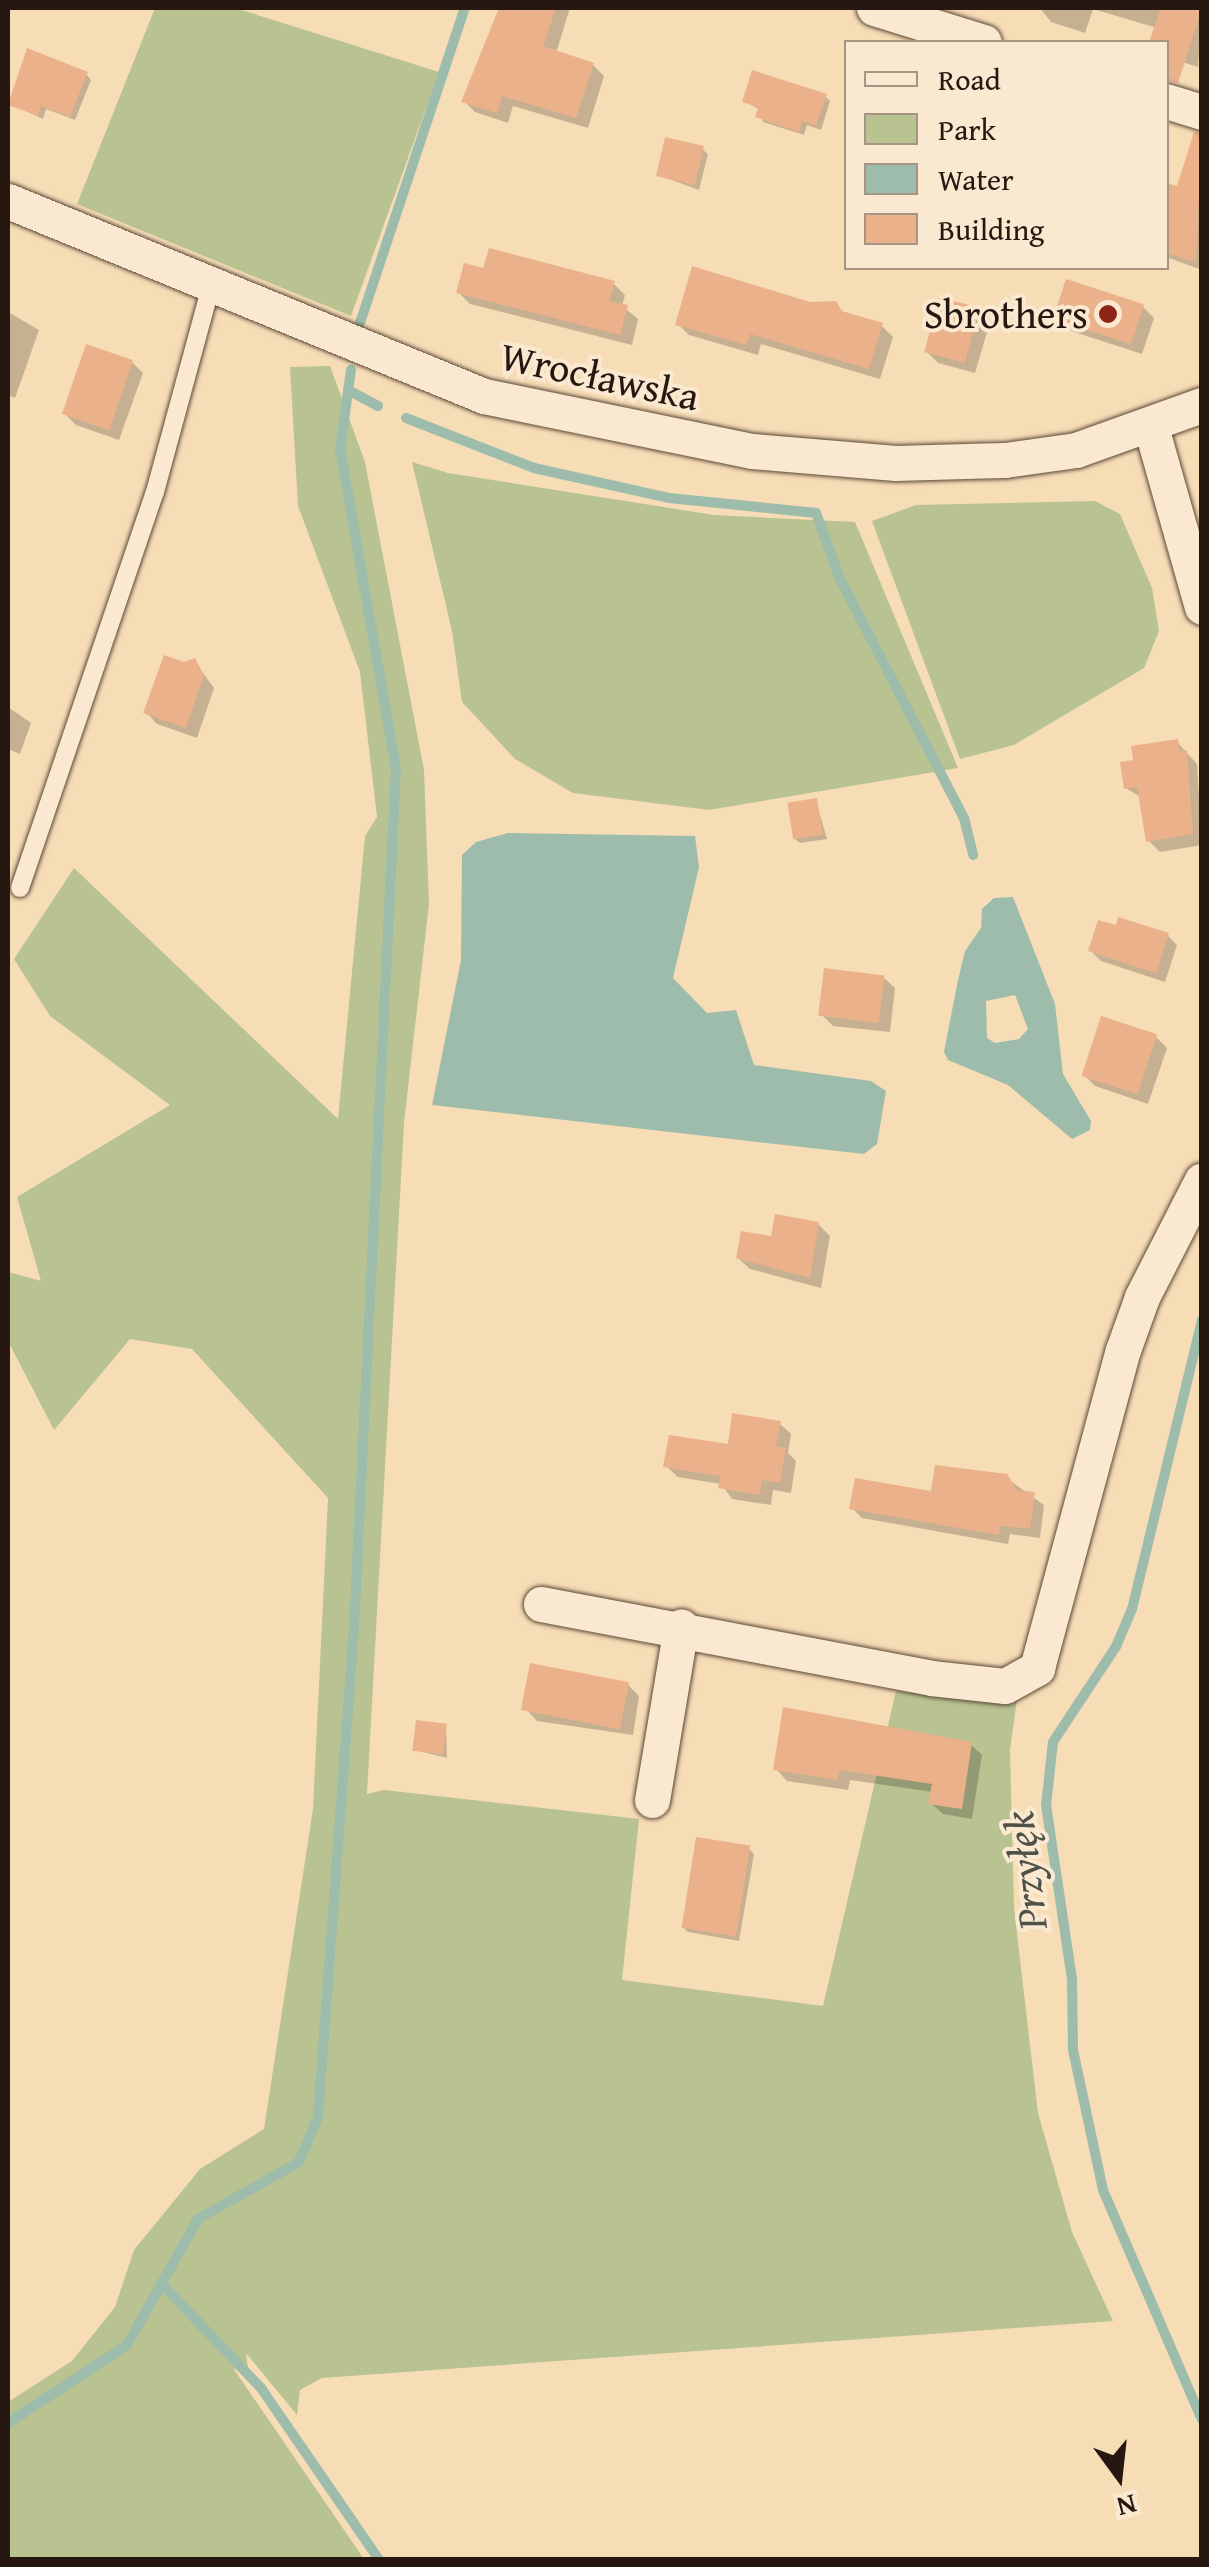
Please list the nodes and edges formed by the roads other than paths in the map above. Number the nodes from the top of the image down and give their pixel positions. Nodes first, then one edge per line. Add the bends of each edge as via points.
1 (874, 8) edge
2 (978, 40) edge
3 (1169, 102) edge
4 (1202, 112) edge
5 (8, 201) edge
6 (211, 286) junction
7 (1202, 405) edge
8 (1151, 428) junction
9 (1202, 607) edge
10 (20, 888) dead end
11 (1202, 1180) edge
12 (541, 1604) dead end
13 (681, 1626) junction
14 (652, 1800) dead end

1 - 2 street
3 - 4 street
5 - 6 street, Wrocławska
6 - 8 street, Wrocławska via 484,396 752,451 895,462 1004,460 1076,450
6 - 10 lane via 155,492
7 - 8 street, Wrocławska
8 - 9 street
11 - 13 street via 1123,1350 1037,1668 1005,1686 949,1680
12 - 13 street
13 - 14 street

